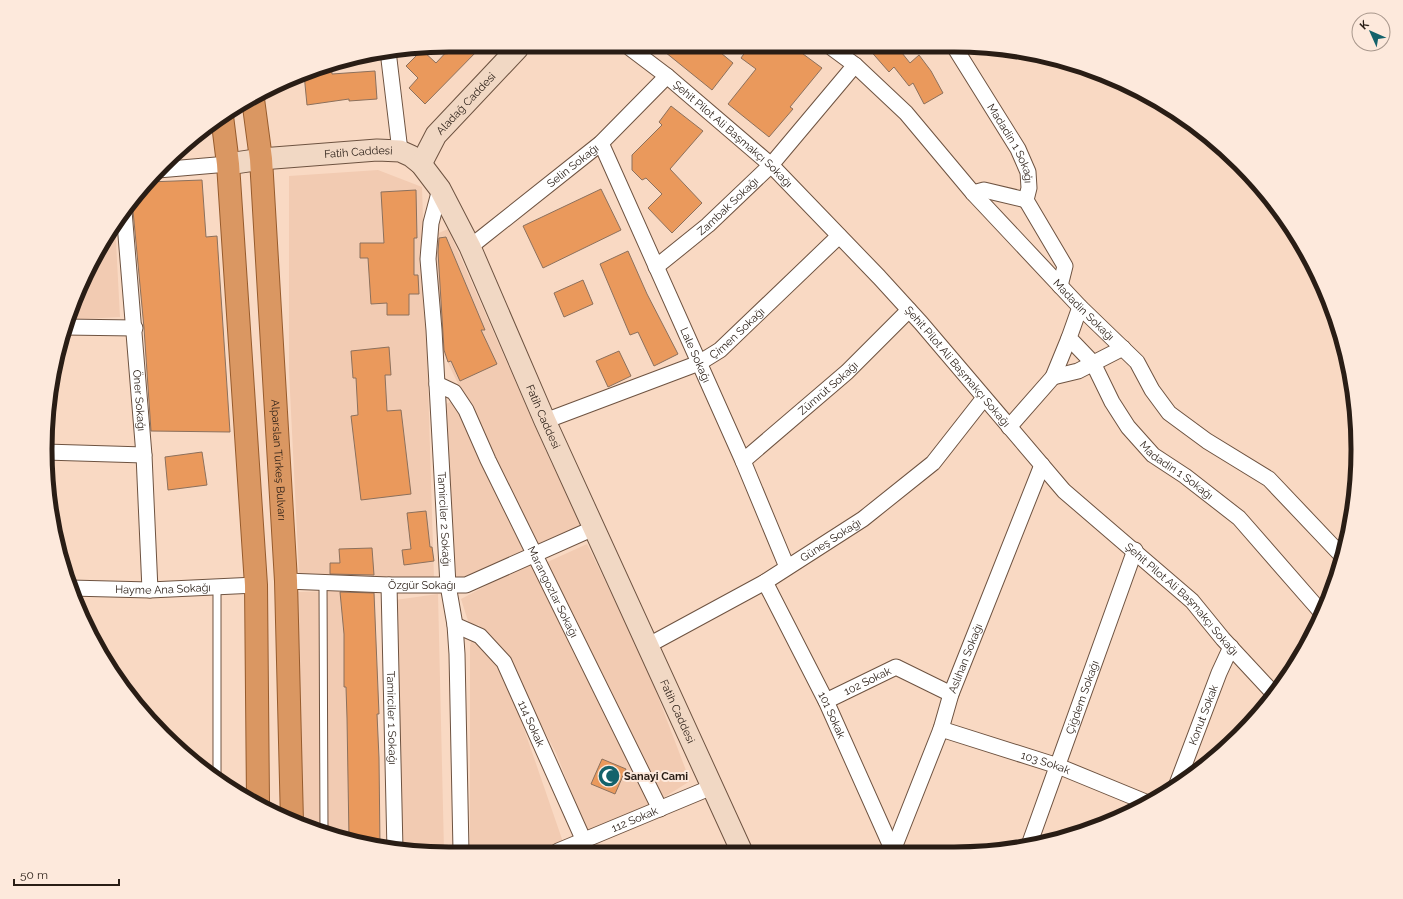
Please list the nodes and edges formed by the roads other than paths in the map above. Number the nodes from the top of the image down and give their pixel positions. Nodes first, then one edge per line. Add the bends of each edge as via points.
1 (514, 52) edge
2 (635, 52) edge
3 (837, 52) edge
4 (958, 52) edge
5 (389, 57) edge
6 (855, 66) junction
7 (667, 76) junction
8 (254, 104) edge
9 (223, 123) edge
10 (601, 143) junction
11 (400, 151) junction
12 (261, 159) junction
13 (228, 164) junction
14 (421, 164) junction
15 (771, 165) junction
16 (167, 169) edge
17 (440, 190) junction
18 (972, 193) junction
19 (1026, 200) junction
20 (125, 221) edge
21 (839, 236) junction
22 (470, 247) junction
23 (656, 267) junction
24 (1060, 286) junction
25 (1080, 307) junction
26 (909, 310) junction
27 (72, 327) edge
28 (135, 328) junction
29 (1069, 338) junction
30 (1122, 348) junction
31 (699, 363) junction
32 (1093, 363) junction
33 (1053, 377) junction
34 (437, 384) junction
35 (984, 398) junction
36 (545, 421) junction
37 (1009, 427) junction
38 (52, 452) edge
39 (144, 455) junction
40 (743, 461) junction
41 (1042, 465) junction
42 (594, 528) junction
43 (1135, 550) junction
44 (1337, 551) edge
45 (535, 555) junction
46 (787, 567) junction
47 (286, 581) junction
48 (323, 582) junction
49 (765, 582) junction
50 (256, 585) junction
51 (389, 585) junction
52 (448, 585) junction
53 (218, 586) junction
54 (77, 588) edge
55 (150, 590) junction
56 (1318, 608) edge
57 (455, 625) junction
58 (647, 646) junction
59 (1231, 647) junction
60 (1270, 690) edge
61 (951, 694) junction
62 (826, 701) junction
63 (942, 729) junction
64 (1058, 766) junction
65 (217, 771) edge
66 (1180, 776) edge
67 (712, 787) junction
68 (258, 798) edge
69 (1141, 800) edge
70 (660, 809) junction
71 (292, 815) edge
72 (324, 827) edge
73 (1031, 839) edge
74 (584, 842) junction
75 (395, 843) edge
76 (461, 847) edge
77 (570, 847) edge
78 (740, 847) edge
79 (890, 847) edge
80 (894, 847) edge

1 - 14 main road, Aladağ Caddesi via 436,135
2 - 7 street, Şehit Pilot Ali Başmakçı Sokağı
3 - 6 street, Madadin Sokağı
4 - 19 street, Madadin 1 Sokağı via 1018,148 1028,172 1029,188
5 - 11 street
6 - 15 street, Zambak Sokağı
6 - 18 street, Madadin Sokağı via 906,113
7 - 10 street, Selin Sokağı
7 - 15 street, Şehit Pilot Ali Başmakçı Sokağı
8 - 12 highway, Alparslan Türkeş Bulvarı
9 - 13 highway
10 - 22 street, Selin Sokağı
10 - 23 street, Lale Sokağı
11 - 12 main road, Fatih Caddesi via 377,150
11 - 14 main road, Fatih Caddesi
12 - 13 main road, Fatih Caddesi
12 - 47 highway, Alparslan Türkeş Bulvarı
13 - 16 street
13 - 50 highway
14 - 17 main road, Fatih Caddesi
15 - 21 street, Şehit Pilot Ali Başmakçı Sokağı
15 - 23 street, Zambak Sokağı via 708,225
17 - 22 main road, Fatih Caddesi
17 - 34 street, Tamirciler 2 Sokağı via 431,223 428,259
18 - 19 street via 984,190
18 - 24 street, Madadin Sokağı
19 - 24 street, Madadin 1 Sokağı via 1066,266
20 - 28 street, Öner Sokağı
21 - 26 street, Şehit Pilot Ali Başmakçı Sokağı
21 - 31 street, Çimen Sokağı via 720,350
22 - 36 main road, Fatih Caddesi
23 - 31 street, Lale Sokağı
24 - 25 street, Madadin Sokağı
25 - 29 street
25 - 30 street, Madadin Sokağı
26 - 35 street, Şehit Pilot Ali Başmakçı Sokağı
26 - 40 street, Zümrüt Sokağı via 847,372
27 - 28 street
28 - 39 street, Öner Sokağı
29 - 32 street, Madadin 1 Sokağı
29 - 33 street
30 - 32 street
30 - 44 street, Madadin Sokağı via 1137,362 1152,390 1169,413 1207,441 1269,479
31 - 36 street, Çimen Sokağı
31 - 40 street, Lale Sokağı
32 - 33 street via 1078,371
32 - 56 street, Madadin 1 Sokağı via 1112,402 1128,427 1153,455 1239,518
33 - 37 street
34 - 45 street, Marangozlar Sokağı via 454,392 466,410
34 - 52 street, Tamirciler 2 Sokağı
35 - 37 street, Şehit Pilot Ali Başmakçı Sokağı
35 - 46 street, Güneş Sokağı via 933,462 863,519
36 - 42 main road, Fatih Caddesi
37 - 41 street, Şehit Pilot Ali Başmakçı Sokağı
38 - 39 street
39 - 55 street, Öner Sokağı
40 - 46 street, Lale Sokağı
41 - 43 street, Şehit Pilot Ali Başmakçı Sokağı via 1064,491
41 - 61 street, Aslıhan Sokağı
42 - 45 street, Özgür Sokağı
42 - 58 main road, Fatih Caddesi
43 - 59 street, Şehit Pilot Ali Başmakçı Sokağı via 1192,601
43 - 64 street, Çiğdem Sokağı
45 - 52 street, Özgür Sokağı via 466,585
45 - 70 street, Marangozlar Sokağı
46 - 49 street, Güneş Sokağı
47 - 48 street, Özgür Sokağı
47 - 71 highway, Alparslan Türkeş Bulvarı
48 - 51 street, Özgür Sokağı
48 - 72 lane
49 - 58 street, Güneş Sokağı
49 - 62 street, 101 Sokak
50 - 53 street, Hayme Ana Sokağı
50 - 68 highway
51 - 52 street, Özgür Sokağı
51 - 75 street, Tamirciler 1 Sokağı
52 - 57 street, Tamirciler 2 Sokağı
53 - 55 street, Hayme Ana Sokağı
53 - 65 lane
54 - 55 street, Hayme Ana Sokağı
57 - 74 street, 114 Sokak via 480,636 504,662
57 - 76 street, Tamirciler 2 Sokağı
58 - 67 main road, Fatih Caddesi
59 - 60 street, Şehit Pilot Ali Başmakçı Sokağı
59 - 66 street, Konut Sokak
61 - 62 street, 102 Sokak via 896,667
61 - 63 street, Aslıhan Sokağı
62 - 79 street, 101 Sokak
63 - 64 street, 103 Sokak
63 - 80 street, Aslıhan Sokağı
64 - 69 street, 103 Sokak
64 - 73 street, Çiğdem Sokağı
67 - 70 street, 112 Sokak
67 - 78 main road, Fatih Caddesi
70 - 74 street, 112 Sokak
74 - 77 street, 112 Sokak

